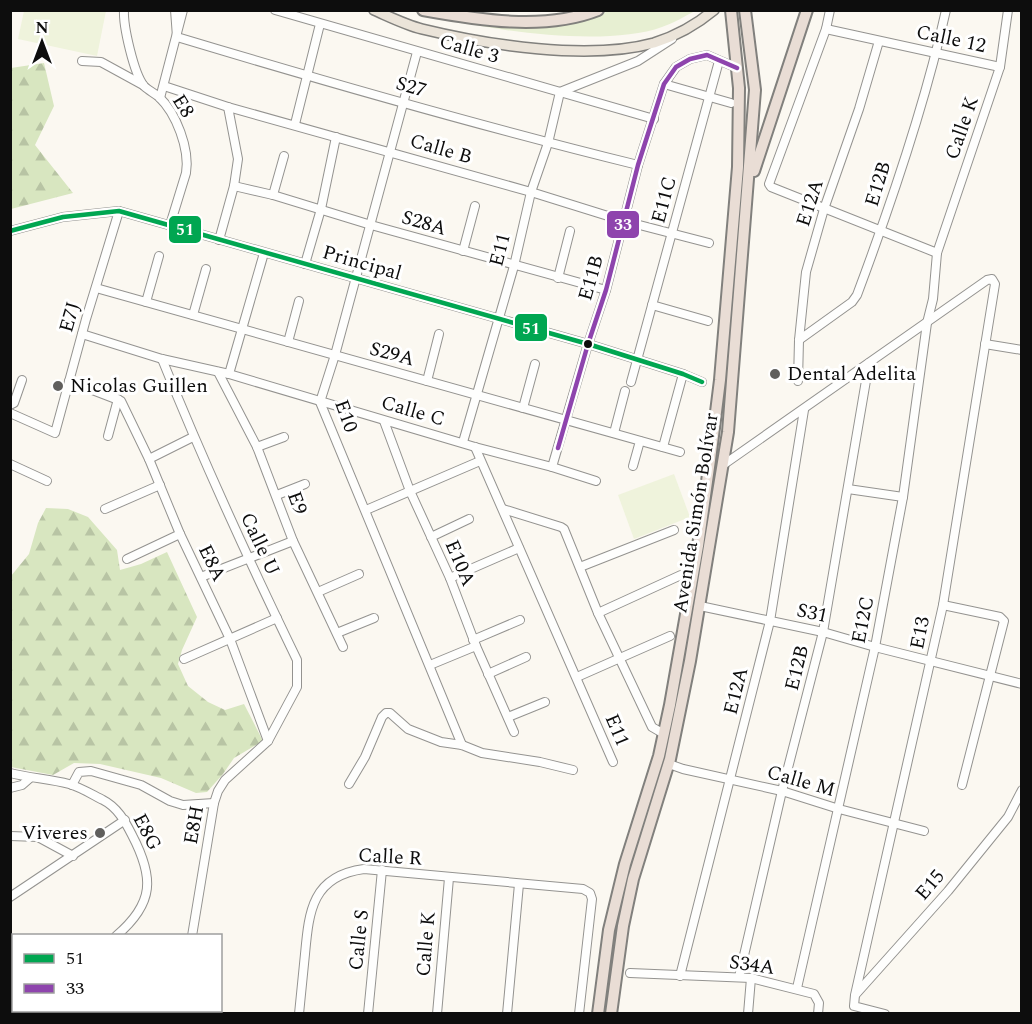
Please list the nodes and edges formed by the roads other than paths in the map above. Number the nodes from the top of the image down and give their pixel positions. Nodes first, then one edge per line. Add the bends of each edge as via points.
1 (124, 10) edge
2 (175, 10) edge
3 (183, 10) edge
4 (275, 10) edge
5 (374, 10) edge
6 (423, 10) edge
7 (598, 10) edge
8 (714, 10) edge
9 (730, 10) edge
10 (745, 10) edge
11 (807, 10) edge
12 (830, 10) edge
13 (946, 10) edge
14 (1008, 10) edge
15 (320, 24) junction
16 (826, 29) junction
17 (684, 31) junction
18 (177, 37) junction
19 (879, 41) junction
20 (417, 52) junction
21 (937, 53) junction
22 (82, 61) dead end
23 (719, 61) junction
24 (737, 64) junction
25 (1000, 67) junction
26 (307, 76) junction
27 (585, 83) junction
28 (664, 84) junction
29 (143, 85) junction
30 (164, 86) junction
31 (560, 92) junction
32 (709, 97) junction
33 (160, 98) junction
34 (578, 98) junction
35 (403, 102) junction
36 (731, 104) dead end
37 (228, 107) junction
38 (654, 119) junction
39 (295, 124) junction
40 (336, 137) junction
41 (548, 143) junction
42 (389, 152) junction
43 (284, 156) dead end
44 (638, 165) junction
45 (234, 186) junction
46 (749, 186) junction
47 (531, 192) junction
48 (273, 195) junction
49 (475, 206) dead end
50 (321, 209) junction
51 (824, 209) junction
52 (119, 211) junction
53 (624, 221) junction
54 (170, 225) junction
55 (371, 225) junction
56 (10, 231) edge
57 (570, 231) dead end
58 (881, 231) junction
59 (672, 232) junction
60 (219, 240) junction
61 (709, 243) dead end
62 (463, 251) junction
63 (264, 253) junction
64 (937, 253) junction
65 (159, 256) dead end
66 (305, 264) junction
67 (514, 266) junction
68 (206, 269) dead end
69 (558, 278) junction
70 (356, 279) junction
71 (96, 288) junction
72 (606, 290) junction
73 (299, 301) dead end
74 (146, 302) junction
75 (652, 305) junction
76 (193, 315) junction
77 (498, 319) junction
78 (708, 321) dead end
79 (927, 323) junction
80 (242, 330) junction
81 (82, 334) junction
82 (439, 334) dead end
83 (799, 340) junction
84 (288, 342) junction
85 (588, 344) junction
86 (986, 344) junction
87 (1022, 350) edge
88 (335, 356) junction
89 (162, 358) junction
90 (637, 359) junction
91 (869, 363) junction
92 (534, 364) dead end
93 (218, 372) junction
94 (229, 374) junction
95 (683, 374) junction
96 (22, 380) dead end
97 (69, 381) junction
98 (427, 381) junction
99 (798, 381) dead end
100 (631, 382) dead end
101 (702, 382) dead end
102 (625, 391) dead end
103 (475, 394) junction
104 (119, 400) junction
105 (320, 402) junction
106 (10, 405) edge
107 (523, 408) junction
108 (804, 410) junction
109 (10, 413) edge
110 (566, 420) junction
111 (384, 421) junction
112 (614, 433) junction
113 (108, 436) dead end
114 (193, 437) junction
115 (284, 437) dead end
116 (640, 441) junction
117 (463, 442) junction
118 (257, 447) junction
119 (475, 447) junction
120 (663, 447) junction
121 (680, 452) dead end
122 (149, 459) junction
123 (480, 461) junction
124 (10, 464) edge
125 (723, 465) junction
126 (633, 466) dead end
127 (552, 467) junction
128 (47, 481) dead end
129 (596, 481) dead end
130 (305, 484) dead end
131 (160, 485) junction
132 (848, 489) junction
133 (410, 491) junction
134 (277, 495) junction
135 (903, 497) junction
136 (105, 509) dead end
137 (503, 509) junction
138 (366, 510) junction
139 (469, 519) dead end
140 (674, 530) dead end
141 (180, 534) junction
142 (431, 537) junction
143 (293, 541) junction
144 (519, 548) junction
145 (127, 559) dead end
146 (248, 559) junction
147 (580, 567) junction
148 (359, 574) dead end
149 (681, 575) dead end
150 (201, 577) junction
151 (450, 578) junction
152 (318, 592) junction
153 (943, 605) junction
154 (700, 606) junction
155 (598, 613) junction
156 (277, 618) junction
157 (374, 618) dead end
158 (520, 620) dead end
159 (770, 621) junction
160 (823, 632) junction
161 (337, 633) junction
162 (670, 636) dead end
163 (230, 639) junction
164 (475, 643) junction
165 (343, 647) dead end
166 (875, 647) junction
167 (526, 657) dead end
168 (184, 659) dead end
169 (620, 660) junction
170 (932, 660) junction
171 (430, 665) junction
172 (489, 674) junction
173 (991, 676) junction
174 (577, 677) junction
175 (1022, 684) edge
176 (545, 702) dead end
177 (508, 717) junction
178 (514, 732) dead end
179 (664, 734) junction
180 (268, 741) junction
181 (462, 745) junction
182 (613, 762) dead end
183 (669, 764) junction
184 (573, 770) dead end
185 (10, 773) edge
186 (30, 778) junction
187 (731, 779) junction
188 (349, 784) dead end
189 (72, 785) junction
190 (962, 785) dead end
191 (10, 788) edge
192 (1022, 790) edge
193 (782, 791) junction
194 (214, 803) junction
195 (839, 809) junction
196 (125, 820) junction
197 (894, 823) junction
198 (924, 831) dead end
199 (10, 836) edge
200 (73, 856) junction
201 (382, 870) junction
202 (449, 878) junction
203 (519, 884) junction
204 (10, 897) edge
205 (118, 934) edge
206 (192, 934) edge
207 (630, 973) dead end
208 (680, 976) junction
209 (740, 977) junction
210 (751, 978) junction
211 (796, 988) junction
212 (855, 995) junction
213 (300, 1004) junction
214 (299, 1014) edge
215 (306, 1014) edge
216 (368, 1014) edge
217 (437, 1014) edge
218 (507, 1014) edge
219 (579, 1014) edge
220 (598, 1014) edge
221 (611, 1014) edge
222 (748, 1014) edge
223 (818, 1014) edge
224 (885, 1014) edge

1 - 29 street via 126,39
2 - 18 street
3 - 18 street
4 - 15 street, Calle 3
5 - 17 main road via 420,28 565,51 654,43
6 - 7 highway via 542,22 561,21
8 - 17 main road
9 - 24 highway, Avenida Simón Bolívar
10 - 46 highway, Avenida Simón Bolívar via 755,90
11 - 46 highway
12 - 16 street
13 - 21 street, E12B
14 - 25 street, Calle K
15 - 20 street, Calle 3
15 - 26 street
16 - 19 street, Calle 12
16 - 51 street via 770,184
17 - 27 street via 638,62
18 - 26 street, S27
18 - 30 street
19 - 21 street, Calle 12
19 - 51 street, E12A
20 - 31 street, Calle 3
20 - 35 street, E10
21 - 25 street, Calle 12
21 - 58 street, E12B
22 - 29 street, E8 via 100,62
23 - 24 street
23 - 28 street, E11B via 707,55 690,58 676,67
23 - 32 street, E11C
24 - 179 highway, Avenida Simón Bolívar via 738,167 720,380 698,546
25 - 64 street, Calle K
26 - 35 street, S27
26 - 39 street
27 - 31 street
27 - 34 street
28 - 32 street
28 - 38 street, E11B
29 - 33 street, E8
30 - 33 street
30 - 37 street, Calle B
31 - 34 street, Calle 3
31 - 41 street, E11
32 - 36 street
32 - 59 street, E11C
33 - 54 street, E8 via 176,123 187,165
34 - 38 street, Calle 3
35 - 41 street, S27
35 - 42 street, E10
37 - 39 street, Calle B
37 - 45 street via 238,153
38 - 44 street, E11B
39 - 40 street, Calle B
40 - 42 street, Calle B
40 - 50 street
41 - 44 street, S27
41 - 47 street, E11
42 - 47 street, Calle B
42 - 55 street, E10
43 - 48 street
44 - 53 street, E11B
45 - 48 street, S28A
45 - 60 street
46 - 125 highway, Avenida Simón Bolívar
47 - 53 street, Calle B
47 - 67 street, E11
48 - 50 street, S28A
49 - 62 street
50 - 55 street, S28A
50 - 66 street
51 - 58 street
51 - 83 street, E12A via 806,272
52 - 54 street, Principal
52 - 56 street, Principal via 63,216
52 - 71 street, E7J
53 - 59 street, Calle B
53 - 72 street, E11B
54 - 60 street, Principal
55 - 62 street, S28A
55 - 70 street, E10
57 - 69 street
58 - 64 street
58 - 83 street, E12B via 852,302
59 - 61 street, Calle B
59 - 75 street, E11C
60 - 63 street, Principal
62 - 67 street, S28A
63 - 66 street, Principal
63 - 80 street
64 - 79 street, E12C
65 - 74 street
66 - 70 street, Principal
67 - 69 street, S28A
67 - 77 street, E11
68 - 76 street
69 - 72 street, S28A
70 - 77 street, Principal
70 - 88 street, E10
71 - 74 street, S29A
71 - 81 street, E7J
72 - 85 street, E11B
73 - 84 street
74 - 76 street, S29A
75 - 78 street
75 - 90 street, E11C
76 - 80 street, S29A
77 - 85 street, Principal
77 - 103 street, E11
79 - 86 street, E13 via 992,279 995,284
79 - 91 street
79 - 135 street, E12C
80 - 84 street, S29A
80 - 94 street
81 - 89 street, Calle C
81 - 97 street, E7J
82 - 98 street
83 - 99 street, E12A
84 - 88 street, S29A
85 - 90 street, Principal
85 - 110 street, E11B
86 - 87 street
86 - 153 street, E13
88 - 98 street, S29A
88 - 105 street, E10
89 - 93 street, Calle C
89 - 114 street, Calle U
90 - 95 street, Principal
90 - 100 street, E11C
91 - 108 street
91 - 132 street, E12B
92 - 107 street
93 - 94 street, Calle C
93 - 118 street, E9
94 - 105 street, Calle C
95 - 101 street, Principal
95 - 120 street
96 - 106 street
97 - 104 street
97 - 109 street, E7J via 55,433
98 - 103 street, S29A
102 - 112 street
103 - 107 street, S29A
103 - 117 street, E11
104 - 113 street
104 - 122 street, E8A
105 - 111 street, Calle C
105 - 138 street, E10
107 - 110 street, S29A
108 - 125 street
108 - 159 street, E12A
110 - 112 street, S29A
110 - 127 street, E11B
111 - 117 street, Calle C
111 - 133 street, E10A
112 - 116 street, S29A
114 - 122 street
114 - 146 street, Calle U
115 - 118 street
116 - 120 street, S29A
116 - 126 street
117 - 119 street, Calle C
118 - 134 street, E9
119 - 123 street, E11
119 - 127 street, Calle C
120 - 121 street, S29A
122 - 131 street, E8A
123 - 133 street
123 - 137 street, E11
124 - 128 street
125 - 154 highway, Avenida Simón Bolívar
127 - 129 street, Calle C
130 - 134 street
131 - 136 street
131 - 141 street, E8A
132 - 135 street
132 - 160 street, E12B
133 - 138 street
133 - 142 street, E10A
134 - 143 street, E9
135 - 166 street, E12C
137 - 144 street, E11
137 - 147 street via 561,527
138 - 171 street, E10
139 - 142 street
140 - 147 street
141 - 145 street
141 - 150 street, E8A
142 - 151 street, E10A
143 - 146 street
143 - 152 street, E9
144 - 151 street
144 - 174 street, E11
146 - 150 street
146 - 156 street, Calle U
147 - 155 street
148 - 152 street
149 - 155 street
150 - 163 street, E8A
151 - 164 street, E10A
152 - 161 street, E9
153 - 170 street, E13
153 - 173 street via 1003,619
154 - 159 street, S31
154 - 183 highway, Avenida Simón Bolívar
155 - 169 street
156 - 163 street
156 - 180 street, Calle U via 297,660 298,674 297,687
157 - 161 street
158 - 164 street
159 - 160 street, S31
159 - 187 street, E12A
160 - 166 street, S31
160 - 193 street, E12B
161 - 165 street, E9
162 - 169 street
163 - 168 street
163 - 180 street, E8A
164 - 171 street
164 - 172 street, E10A
166 - 170 street, S31
166 - 195 street, E12C
167 - 172 street
169 - 174 street
169 - 179 street via 652,727
170 - 173 street, S31
170 - 197 street, E13
171 - 181 street, E10
172 - 177 street, E10A
173 - 175 street, S31
173 - 190 street
174 - 182 street, E11
176 - 177 street
177 - 178 street, E10A
179 - 220 highway, Avenida Simón Bolívar via 609,930
180 - 194 street, E8H via 225,780
181 - 184 street via 482,753
181 - 188 street via 441,742 408,729 386,713
183 - 187 street, Calle M
183 - 221 highway, Avenida Simón Bolívar via 633,879
185 - 186 street, E8G
186 - 189 street, E8G
186 - 191 street
187 - 193 street, Calle M
187 - 208 street, E12A
189 - 194 street via 79,772 91,771 141,785 183,805
189 - 196 street, E8G via 113,806
192 - 212 street, E15 via 1008,817
193 - 195 street, Calle M
193 - 209 street, E12B
194 - 206 street, E8H
195 - 197 street, Calle M
195 - 211 street, E12C
196 - 200 street
196 - 205 street, E8G via 142,854 149,880 138,914
197 - 198 street, Calle M
197 - 212 street, E13
199 - 200 street via 38,837
200 - 204 street
201 - 202 street, Calle R
201 - 213 street, Calle R via 348,871 326,885 313,902
201 - 216 street, Calle S
202 - 203 street, Calle R
202 - 217 street, Calle K
203 - 218 street
203 - 219 street, Calle R via 590,892
207 - 208 street, S34A
208 - 209 street, S34A
209 - 210 street, S34A
210 - 211 street, S34A
210 - 222 street
211 - 223 street, S34A via 818,998
212 - 224 street via 854,1006
213 - 214 street, Calle R
213 - 215 street

